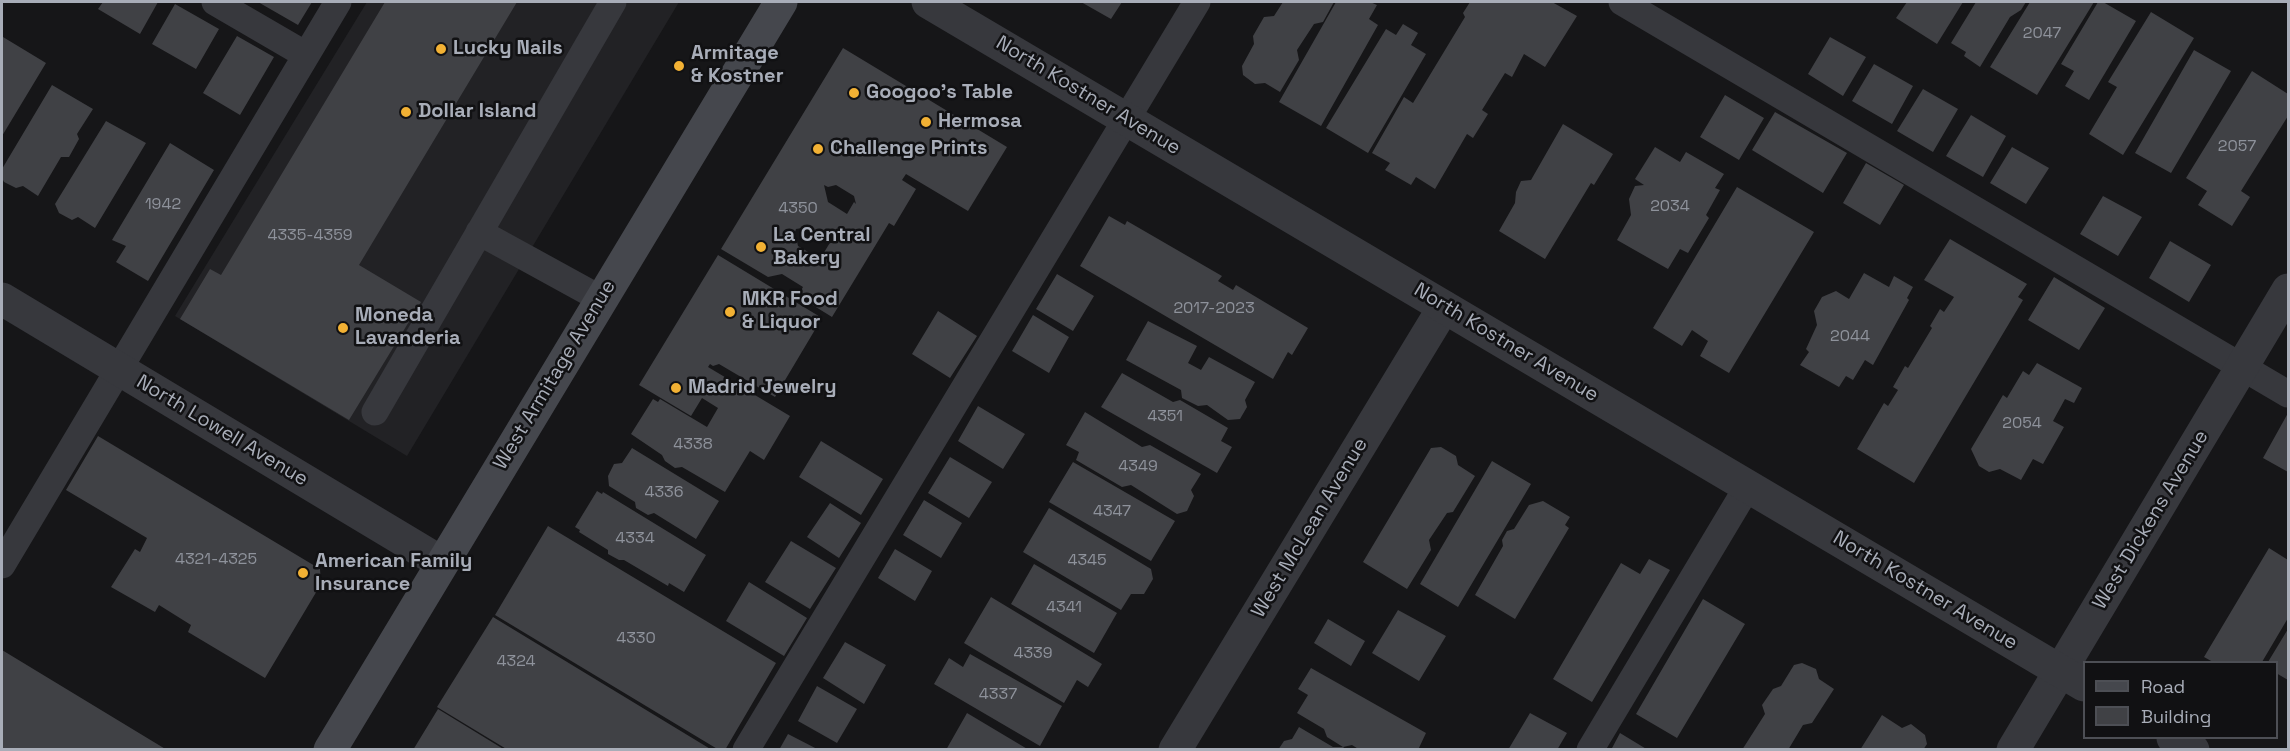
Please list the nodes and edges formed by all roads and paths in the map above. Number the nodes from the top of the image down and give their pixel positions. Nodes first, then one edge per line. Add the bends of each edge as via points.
1 (215, 2) edge
2 (338, 2) edge
3 (613, 2) edge
4 (781, 2) edge
5 (1197, 2) edge
6 (1622, 2) edge
7 (948, 7) edge
8 (306, 56) junction
9 (1126, 119) junction
10 (479, 232) junction
11 (2289, 290) edge
12 (2, 299) edge
13 (601, 299) junction
14 (1444, 307) junction
15 (2242, 367) junction
16 (119, 370) junction
17 (2289, 394) edge
18 (375, 412) dead end
19 (1748, 486) junction
20 (442, 563) junction
21 (2, 565) edge
22 (2072, 678) edge
23 (2175, 739) edge
24 (330, 750) edge
25 (746, 750) edge
26 (1175, 750) edge
27 (1590, 750) edge
28 (2013, 750) edge
29 (2193, 750) edge

1 - 8 lane
2 - 8 lane
3 - 10 lane
4 - 13 main road, West Armitage Avenue
5 - 9 lane
6 - 15 lane
7 - 9 street, North Kostner Avenue
8 - 16 lane
9 - 14 street, North Kostner Avenue
9 - 25 lane
10 - 13 lane
10 - 18 lane
11 - 15 street, West Dickens Avenue
12 - 16 street, North Lowell Avenue
13 - 20 main road, West Armitage Avenue
14 - 19 street, North Kostner Avenue
14 - 26 street, West McLean Avenue
15 - 17 lane
15 - 22 street, West Dickens Avenue
16 - 20 street, North Lowell Avenue
16 - 21 lane
19 - 22 street, North Kostner Avenue
19 - 27 lane
20 - 24 main road, West Armitage Avenue
22 - 28 street, West Dickens Avenue
23 - 29 street

